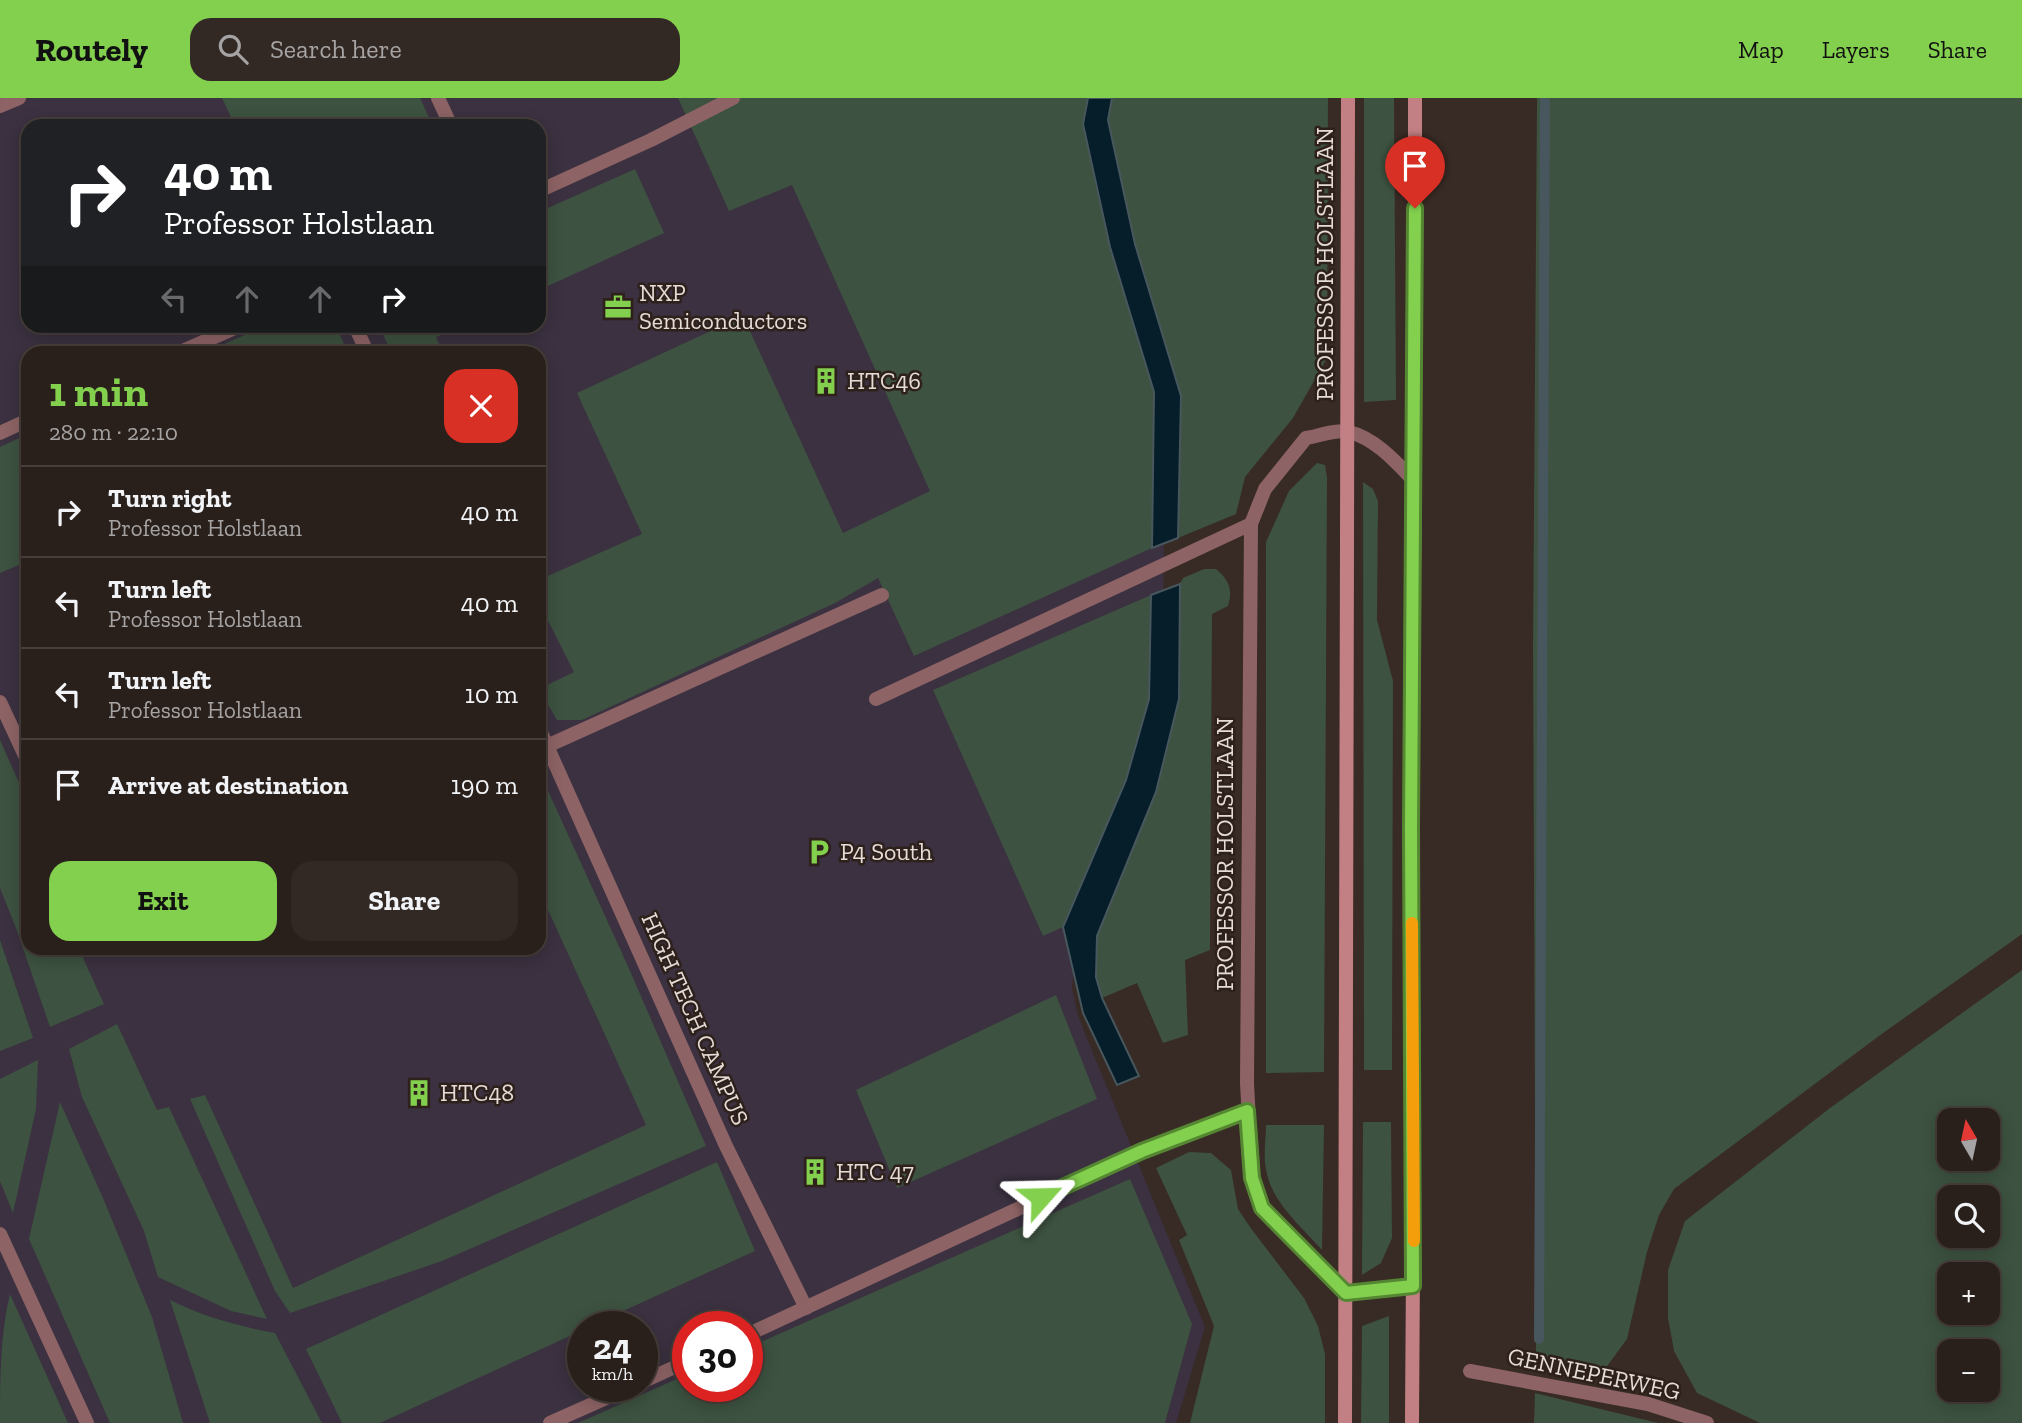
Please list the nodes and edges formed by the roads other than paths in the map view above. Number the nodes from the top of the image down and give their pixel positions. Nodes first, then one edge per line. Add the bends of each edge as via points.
1 (19, 98) edge
2 (438, 98) edge
3 (733, 98) edge
4 (1348, 98) edge
5 (1415, 98) edge
6 (0, 106) edge
7 (448, 119) edge
8 (546, 188) edge
9 (223, 333) edge
10 (194, 346) edge
11 (21, 423) edge
12 (1347, 431) junction
13 (0, 433) edge
14 (1415, 482) junction
15 (1251, 524) junction
16 (881, 595) dead end
17 (876, 699) dead end
18 (0, 702) edge
19 (21, 747) edge
20 (547, 747) joint
21 (1247, 1111) junction
22 (0, 1234) edge
23 (1413, 1286) junction
24 (1346, 1293) junction
25 (806, 1308) junction
26 (763, 1328) edge
27 (1470, 1371) dead end
28 (597, 1402) edge
29 (87, 1423) edge
30 (550, 1423) edge
31 (1345, 1423) edge
32 (1412, 1423) edge
33 (1707, 1423) edge

1 - 6 street
2 - 7 street
3 - 8 street
4 - 12 main road, PROFESSOR HOLSTLAAN
5 - 14 main road
9 - 10 street
11 - 13 street
12 - 14 street, PROFESSOR HOLSTLAAN via 1395,461
12 - 15 street, PROFESSOR HOLSTLAAN via 1306,438 1265,489
12 - 24 main road, PROFESSOR HOLSTLAAN
14 - 23 main road
15 - 17 street
15 - 21 street, PROFESSOR HOLSTLAAN
16 - 20 street
18 - 19 street
20 - 25 street, HIGH TECH CAMPUS via 726,1146
21 - 24 street, PROFESSOR HOLSTLAAN via 1252,1178 1262,1208
21 - 25 street via 1142,1151
22 - 29 street
23 - 24 street
23 - 32 main road
24 - 31 main road, PROFESSOR HOLSTLAAN
25 - 26 street
27 - 33 street, GENNEPERWEG via 1648,1404
28 - 30 street

